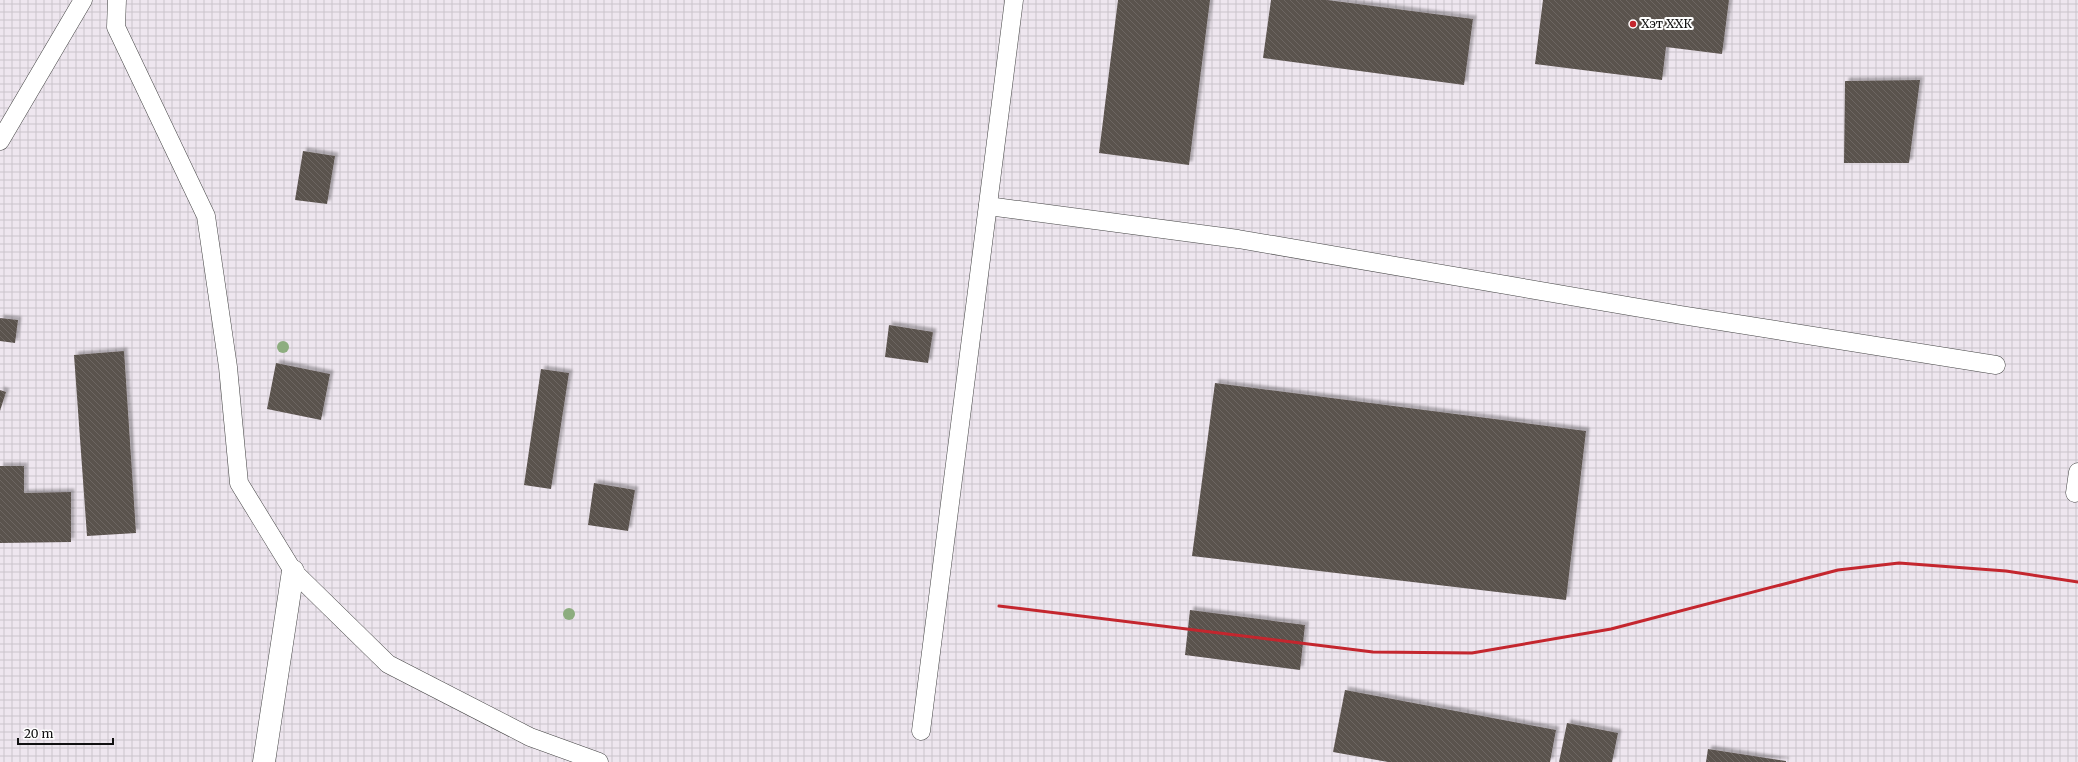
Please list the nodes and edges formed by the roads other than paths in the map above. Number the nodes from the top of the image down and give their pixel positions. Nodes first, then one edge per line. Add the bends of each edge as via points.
1 (83, 0) edge
2 (117, 0) edge
3 (1014, 0) edge
4 (0, 141) edge
5 (988, 206) junction
6 (1996, 365) dead end
7 (2078, 472) edge
8 (2075, 493) dead end
9 (293, 571) junction
10 (921, 731) dead end
11 (264, 762) edge
12 (599, 762) edge

1 - 4 lane
2 - 9 lane via 116,27 206,216 228,367 239,483
3 - 5 lane
5 - 6 lane via 1238,239 1689,316
5 - 10 lane
7 - 8 lane
9 - 11 street
9 - 12 lane via 388,664 530,737

